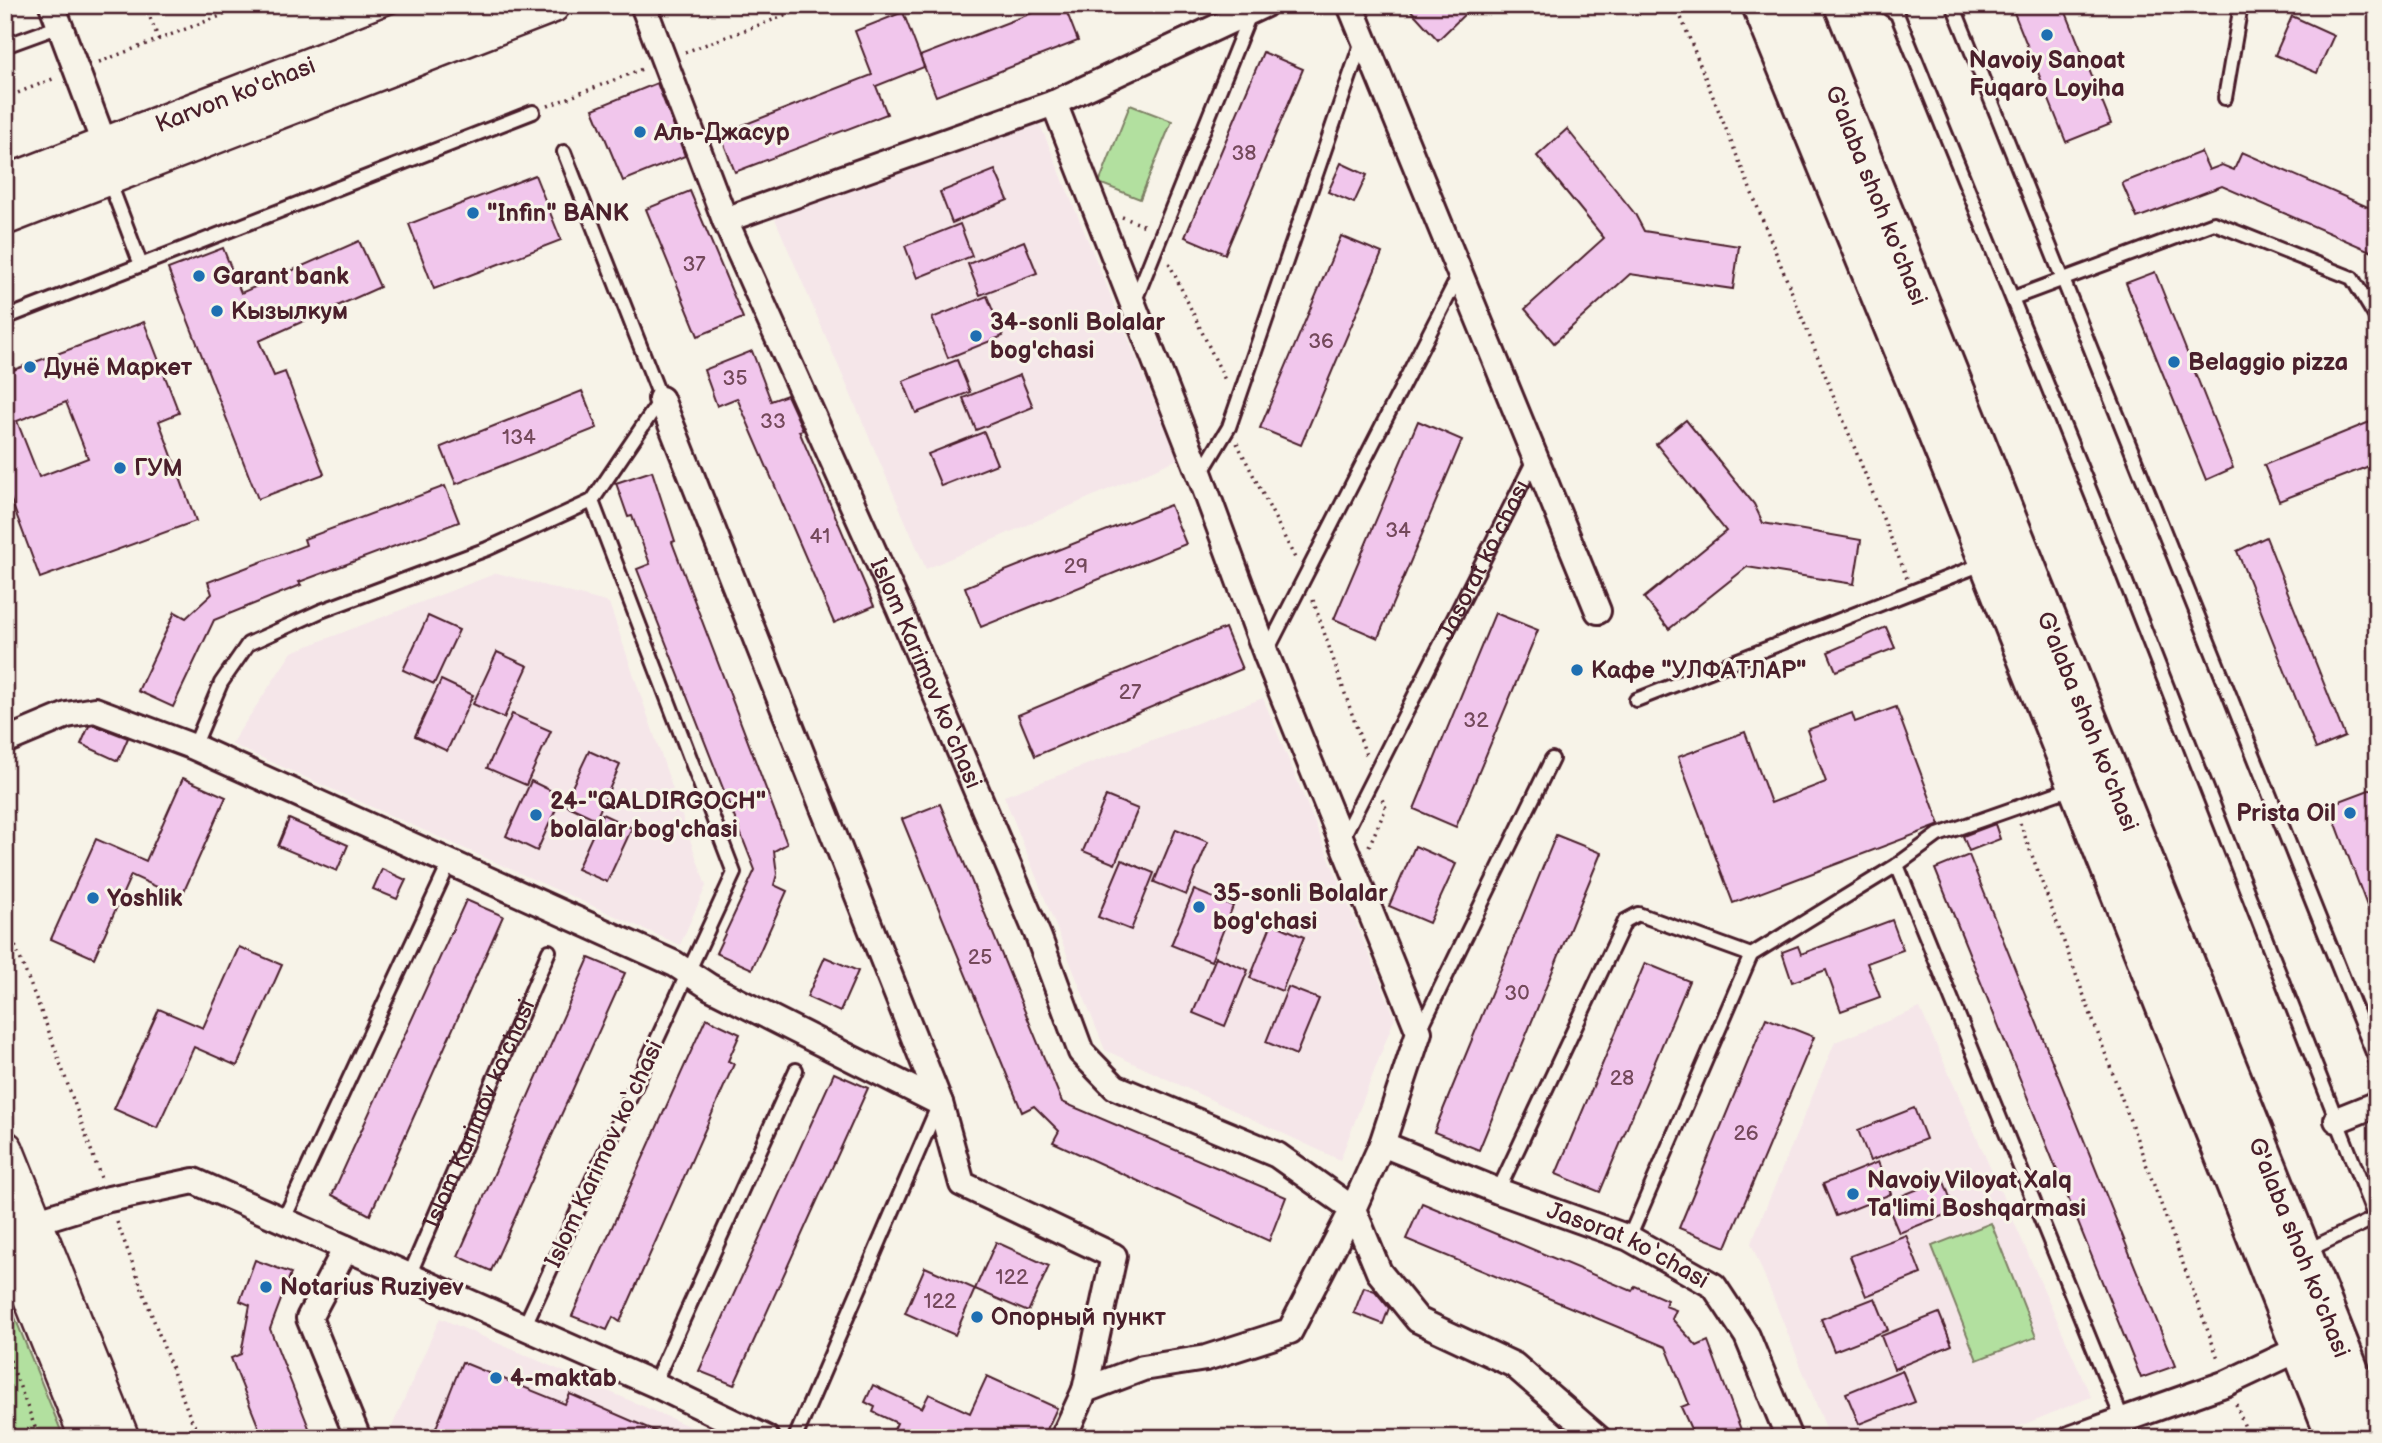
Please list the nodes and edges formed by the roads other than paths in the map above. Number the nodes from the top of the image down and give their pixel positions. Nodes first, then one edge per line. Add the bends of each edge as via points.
1 (466, 5) edge
2 (552, 5) edge
3 (643, 5) edge
4 (1350, 5) edge
5 (1762, 5) edge
6 (1800, 5) edge
7 (1884, 5) edge
8 (1952, 5) edge
9 (2241, 5) edge
10 (1257, 8) edge
11 (56, 16) edge
12 (1363, 38) junction
13 (5, 46) edge
14 (2225, 98) dead end
15 (1054, 103) junction
16 (533, 112) dead end
17 (564, 152) dead end
18 (107, 162) junction
19 (5, 184) edge
20 (5, 217) edge
21 (725, 219) junction
22 (141, 265) junction
23 (1461, 271) junction
24 (2063, 279) junction
25 (2013, 298) junction
26 (1133, 306) junction
27 (5, 318) edge
28 (2377, 320) edge
29 (661, 400) junction
30 (1537, 455) junction
31 (1200, 475) junction
32 (592, 501) junction
33 (1989, 562) junction
34 (1598, 611) dead end
35 (1266, 654) junction
36 (1636, 700) dead end
37 (5, 741) edge
38 (194, 747) junction
39 (1552, 759) dead end
40 (2077, 786) junction
41 (1341, 842) junction
42 (450, 862) junction
43 (1897, 865) junction
44 (549, 951) dead end
45 (1751, 956) junction
46 (687, 972) junction
47 (1419, 1032) junction
48 (2377, 1063) edge
49 (796, 1070) dead end
50 (940, 1103) junction
51 (2377, 1104) edge
52 (2337, 1120) junction
53 (1382, 1144) junction
54 (6, 1151) edge
55 (1498, 1191) junction
56 (1353, 1209) junction
57 (283, 1220) junction
58 (2376, 1220) edge
59 (19, 1227) edge
60 (1629, 1238) junction
61 (346, 1248) junction
62 (2302, 1252) junction
63 (409, 1276) junction
64 (524, 1327) junction
65 (2301, 1348) junction
66 (654, 1384) junction
67 (1085, 1390) junction
68 (2127, 1429) edge
69 (88, 1438) edge
70 (121, 1438) edge
71 (358, 1438) edge
72 (766, 1438) edge
73 (795, 1438) edge
74 (1063, 1438) edge
75 (1598, 1438) edge
76 (1788, 1438) edge
77 (2072, 1438) edge
78 (2337, 1438) edge
79 (2376, 1438) edge

1 - 18 main road, Karvon ko'chasi
2 - 18 main road
3 - 21 street, Islom Karimov ko‘chasi
4 - 12 street, Jasorat ko‘chasi
5 - 33 main road, G'alaba shoh ko'chasi
6 - 62 main road, G'alaba shoh ko'chasi
7 - 25 lane via 1896,15
8 - 24 lane
9 - 14 lane
10 - 15 street
10 - 26 lane
11 - 13 lane
11 - 18 street
12 - 23 street, Jasorat ko‘chasi
12 - 31 lane via 1230,427
15 - 21 street
15 - 26 street
16 - 22 lane
17 - 29 lane
18 - 19 main road, Karvon ko'chasi
18 - 20 main road
18 - 22 lane
21 - 56 street, Islom Karimov ko‘chasi via 899,608 1039,938 1081,1052 1115,1087 1277,1156
22 - 27 lane
23 - 30 street, Jasorat ko‘chasi
23 - 35 lane
24 - 25 lane
24 - 28 lane via 2214,223 2351,278
24 - 48 lane
25 - 52 lane
26 - 31 street
29 - 32 lane
29 - 50 street
30 - 34 street
30 - 41 lane, Jasorat ko‘chasi
31 - 35 street
32 - 38 lane via 247,644 221,683
32 - 46 lane, Islom Karimov ko‘chasi via 734,873
33 - 36 lane
33 - 40 main road, G'alaba shoh ko'chasi
35 - 41 street
37 - 38 street via 67,715 95,710
38 - 42 street
39 - 47 lane
40 - 43 lane via 1938,835
40 - 65 main road, G'alaba shoh ko'chasi
41 - 47 street
42 - 46 street
42 - 57 lane
43 - 45 lane
43 - 68 lane
44 - 63 lane, Islom Karimov ko'chasi
45 - 55 lane via 1638,915 1625,921
45 - 60 lane
46 - 50 street
46 - 64 lane, Islom Karimov ko‘chasi
47 - 53 street
49 - 66 lane
50 - 67 street via 962,1184 1114,1256
50 - 73 lane
51 - 52 street
52 - 58 lane
53 - 55 street, Jasorat ko‘chasi
53 - 56 street
54 - 59 main road
55 - 60 street, Jasorat ko‘chasi
56 - 67 street via 1290,1331 1206,1358 1143,1368
56 - 75 street via 1380,1272 1418,1320 1514,1364
57 - 59 street via 194,1181 108,1199
57 - 61 street
58 - 62 lane
59 - 69 main road
59 - 70 main road
60 - 76 street, Jasorat ko‘chasi via 1714,1286 1746,1336
61 - 63 street
61 - 71 street via 309,1318
62 - 79 main road, G'alaba shoh ko'chasi
63 - 64 street
64 - 66 street
65 - 68 street
65 - 78 main road, G'alaba shoh ko'chasi
66 - 72 street
67 - 74 street
68 - 77 street

